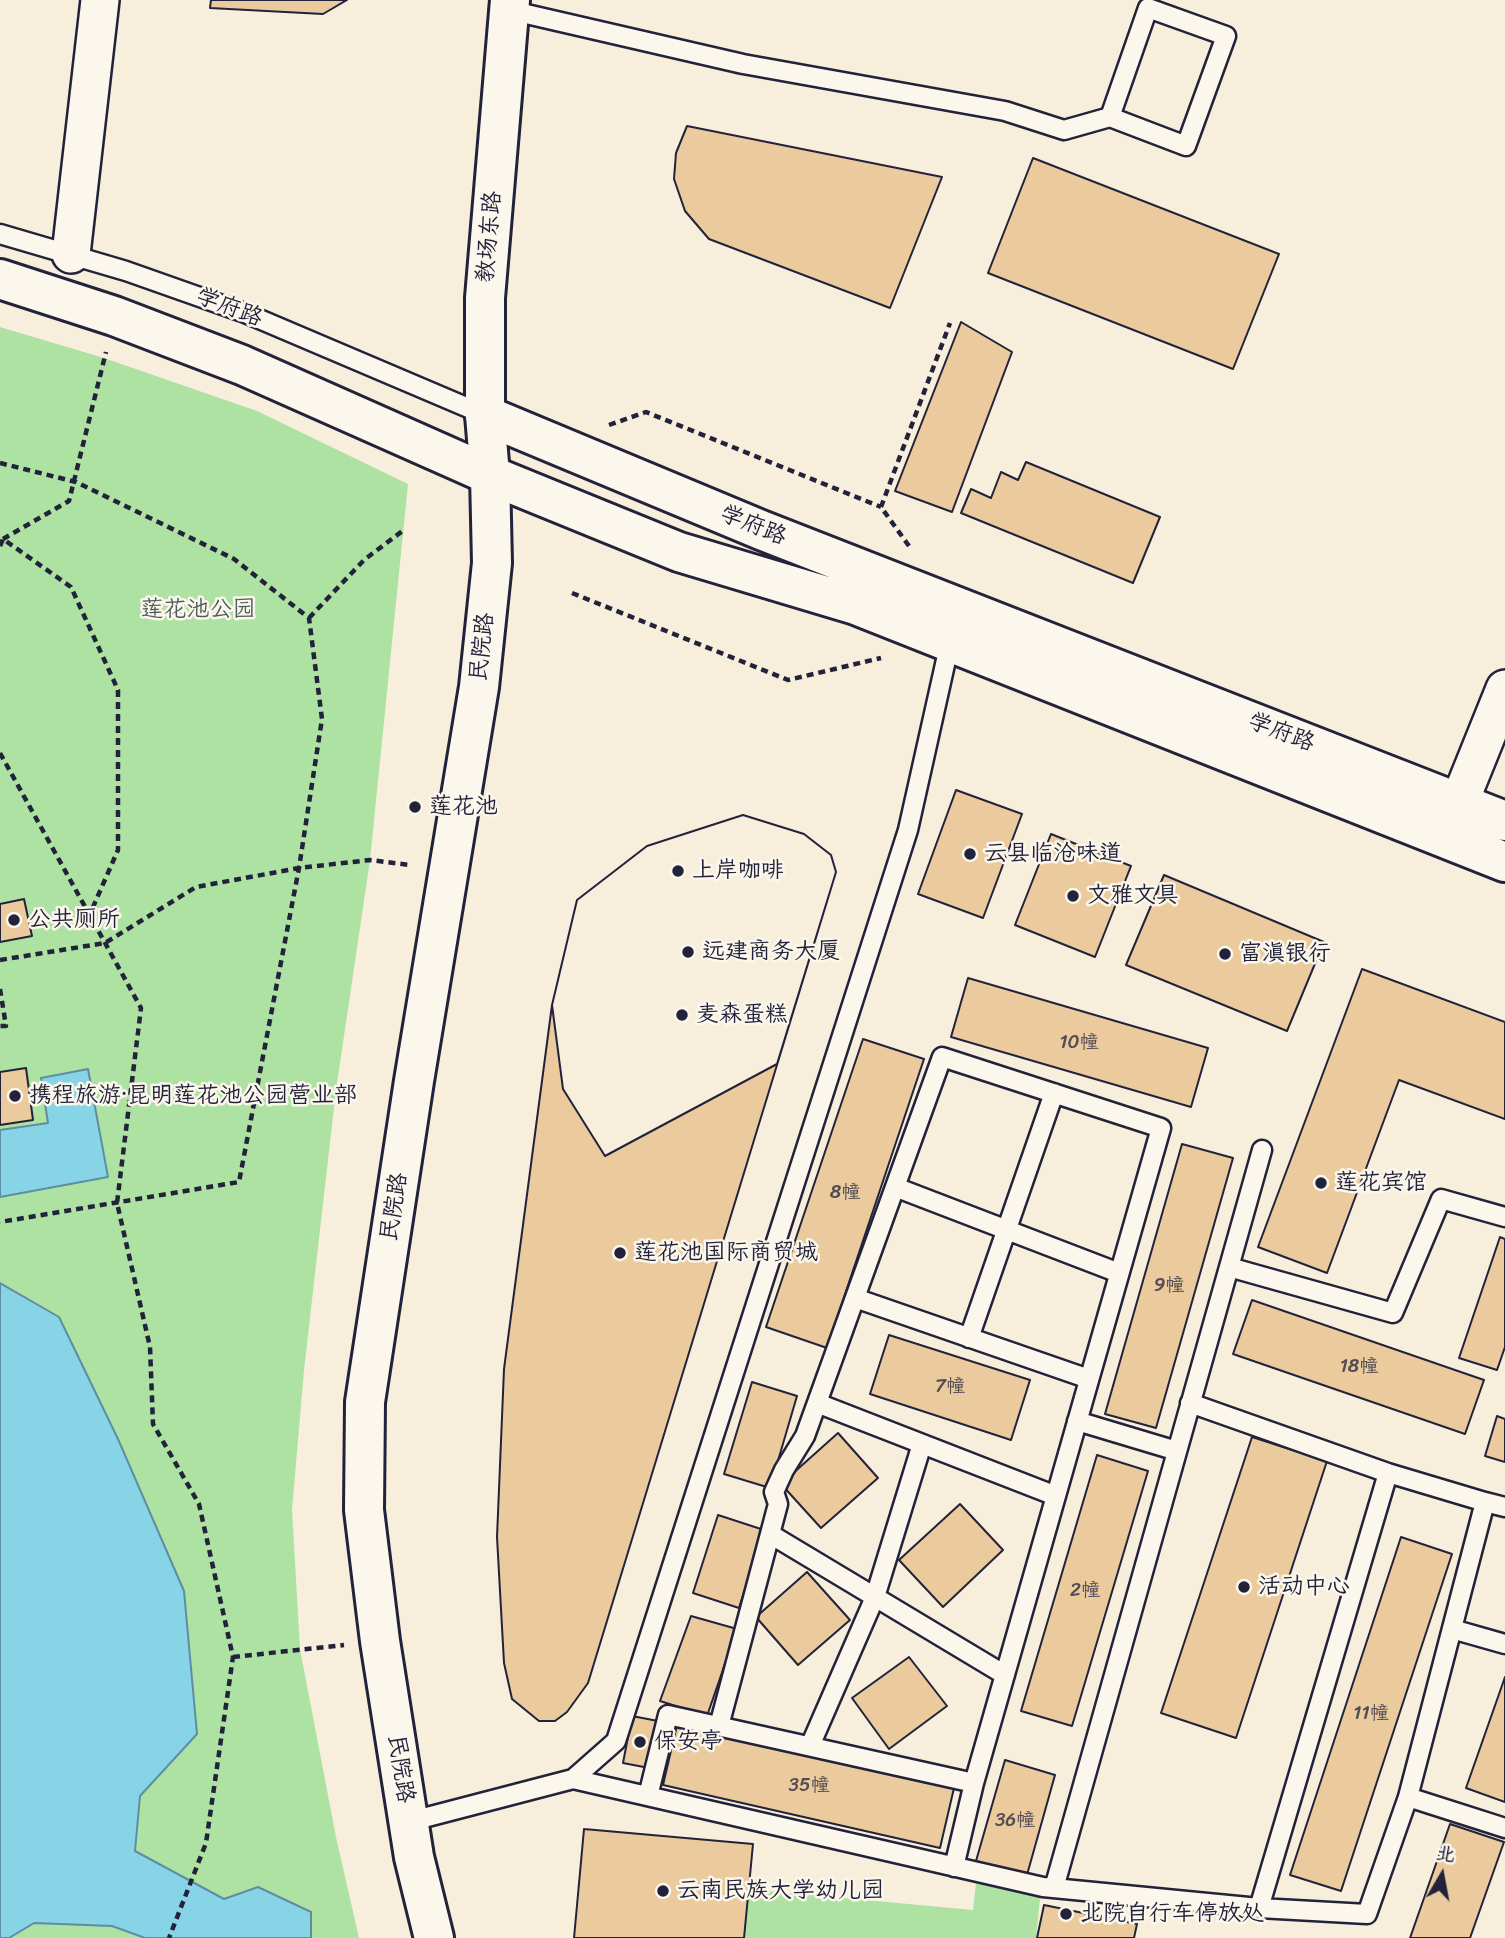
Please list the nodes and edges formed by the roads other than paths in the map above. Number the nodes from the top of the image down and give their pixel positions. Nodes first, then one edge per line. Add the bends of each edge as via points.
1 (100, 0) edge
2 (509, 5) edge
3 (1110, 117) junction
4 (0, 234) edge
5 (71, 254) junction
6 (0, 279) edge
7 (485, 415) junction
8 (490, 475) junction
9 (950, 642) junction
10 (1505, 689) edge
11 (1459, 803) junction
12 (1505, 821) edge
13 (1505, 862) edge
14 (1054, 1093) junction
15 (1262, 1150) dead end
16 (895, 1187) junction
17 (1505, 1217) edge
18 (1006, 1230) junction
19 (1229, 1267) junction
20 (1119, 1273) junction
21 (855, 1298) junction
22 (969, 1338) junction
23 (1089, 1379) junction
24 (817, 1403) junction
25 (1190, 1403) junction
26 (1077, 1421) junction
27 (922, 1444) junction
28 (1177, 1451) junction
29 (1388, 1473) junction
30 (1056, 1496) junction
31 (1485, 1502) junction
32 (1505, 1507) edge
33 (770, 1534) junction
34 (875, 1597) junction
35 (1452, 1629) junction
36 (1505, 1644) edge
37 (1005, 1675) junction
38 (719, 1726) junction
39 (810, 1746) junction
40 (573, 1779) junction
41 (974, 1783) junction
42 (648, 1796) junction
43 (1408, 1797) junction
44 (408, 1822) junction
45 (1505, 1828) edge
46 (954, 1867) junction
47 (1054, 1888) junction
48 (1259, 1908) junction
49 (435, 1938) edge

1 - 5 street
2 - 3 lane via 743,64 1005,111 1064,130
2 - 7 main road, 教场东路 via 485,298
3 - 3 lane via 1148,8 1226,36 1186,146
4 - 5 lane, 学府路
5 - 7 lane, 学府路 via 245,313
6 - 8 main road, 学府路 via 243,365
7 - 8 main road, 教场东路
7 - 11 main road, 学府路 via 761,530
8 - 9 main road, 学府路 via 679,552 856,605
8 - 44 main road, 民院路 via 492,563 479,687 365,1402 364,1510
9 - 13 main road, 学府路
9 - 40 lane via 908,830 616,1741
10 - 11 street
11 - 12 main road, 学府路
14 - 16 lane via 942,1057
14 - 18 lane
14 - 20 lane via 1161,1128
15 - 19 lane
16 - 18 lane
16 - 21 lane
17 - 19 lane via 1441,1199 1393,1313
18 - 20 lane
18 - 22 lane
19 - 25 lane
20 - 23 lane
21 - 22 lane
21 - 24 lane
22 - 23 lane
23 - 26 lane
24 - 27 lane
24 - 33 lane via 805,1436 774,1492 778,1504
25 - 28 lane
25 - 29 lane
26 - 28 lane
26 - 30 lane
27 - 30 lane
27 - 34 lane
28 - 47 lane
29 - 31 lane
29 - 48 lane
30 - 37 lane
31 - 32 lane
31 - 35 lane
33 - 34 lane
33 - 38 lane
34 - 37 lane
34 - 39 lane
35 - 36 lane
35 - 43 lane
37 - 41 lane
38 - 39 lane
38 - 42 lane via 668,1715
39 - 41 lane
40 - 42 lane
40 - 44 lane
41 - 46 lane
42 - 46 lane
43 - 45 lane
43 - 48 lane via 1367,1914
44 - 49 main road, 民院路
46 - 47 lane
47 - 48 lane

